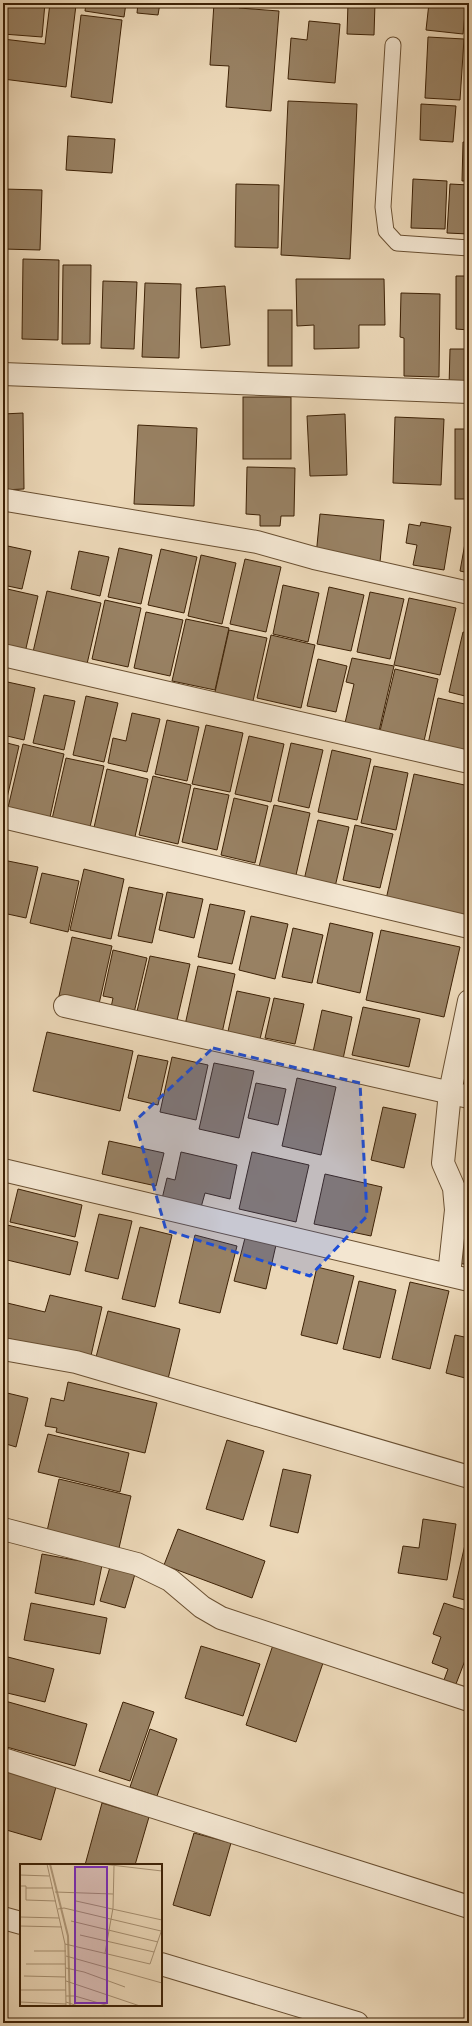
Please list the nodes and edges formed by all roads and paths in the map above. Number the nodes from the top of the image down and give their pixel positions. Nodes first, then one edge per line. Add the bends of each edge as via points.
1 (393, 45) dead end
2 (469, 248) edge
3 (3, 374) edge
4 (469, 392) edge
5 (6, 500) dead end
6 (469, 593) edge
7 (3, 655) edge
8 (469, 762) edge
9 (3, 816) edge
10 (469, 927) edge
11 (469, 1001) edge
12 (65, 1006) dead end
13 (460, 1094) edge
14 (3, 1170) edge
15 (459, 1277) edge
16 (3, 1349) edge
17 (469, 1477) edge
18 (3, 1529) edge
19 (469, 1700) edge
20 (3, 1758) edge
21 (469, 1907) edge
22 (3, 1918) edge
23 (20, 1923) edge
24 (162, 1964) edge
25 (357, 2023) edge

1 - 2 lane via 383,207 386,231 397,243
3 - 4 street
5 - 6 street via 257,542 314,558
7 - 8 street
9 - 10 street
11 - 13 street
12 - 13 street
13 - 15 street via 443,1163 454,1188
14 - 15 street
16 - 17 street via 76,1362
18 - 19 street via 137,1564 170,1580 202,1607 221,1618
20 - 21 street
22 - 23 street
24 - 25 street

